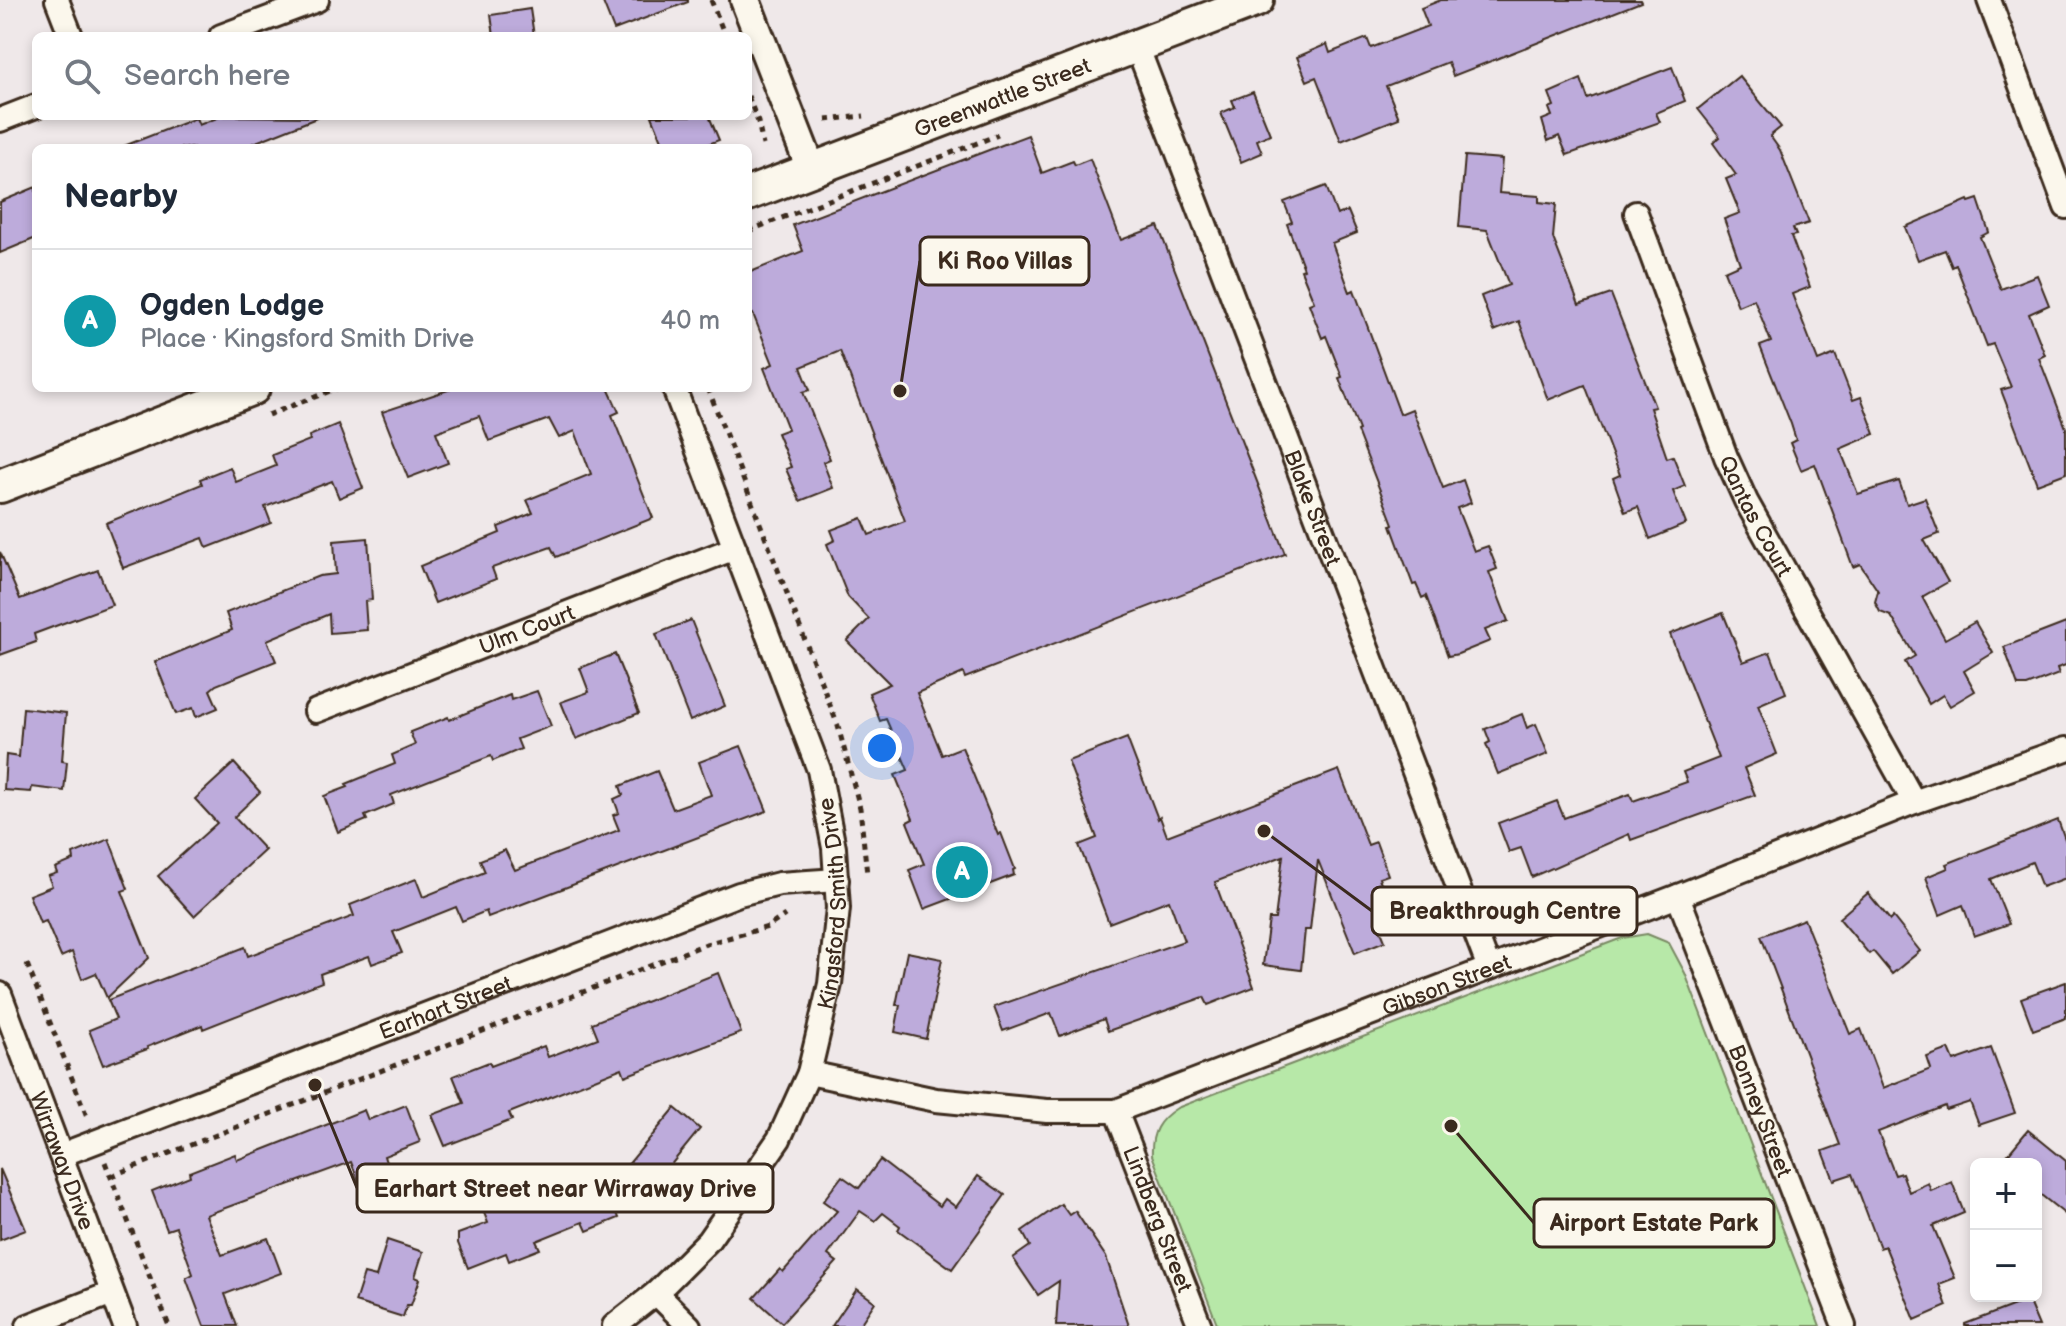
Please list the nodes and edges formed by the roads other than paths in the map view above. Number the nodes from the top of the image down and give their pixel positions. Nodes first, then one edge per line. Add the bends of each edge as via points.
1 (57, 0) edge
2 (317, 0) edge
3 (745, 0) edge
4 (1257, 0) edge
5 (1989, 0) edge
6 (69, 32) edge
7 (232, 32) edge
8 (1137, 46) junction
9 (32, 108) edge
10 (0, 120) edge
11 (811, 169) junction
12 (752, 192) edge
13 (2066, 207) edge
14 (1636, 213) dead end
15 (243, 392) edge
16 (676, 392) edge
17 (0, 486) edge
18 (735, 548) junction
19 (316, 711) dead end
20 (2066, 749) edge
21 (1914, 802) junction
22 (837, 880) junction
23 (1678, 896) junction
24 (1489, 968) junction
25 (0, 994) edge
26 (809, 1073) junction
27 (1116, 1111) junction
28 (61, 1155) junction
29 (112, 1293) junction
30 (656, 1293) junction
31 (28, 1326) edge
32 (125, 1326) edge
33 (614, 1326) edge
34 (689, 1326) edge
35 (1200, 1326) edge
36 (1844, 1326) edge

1 - 6 street
2 - 7 street
3 - 11 street
4 - 8 main road, Greenwattle Street
5 - 13 street
8 - 11 main road, Greenwattle Street
8 - 24 street, Blake Street
9 - 10 street
11 - 12 main road, Greenwattle Street
14 - 21 street, Qantas Court via 1746,501
15 - 17 main road
16 - 18 street, Kingsford Smith Drive
18 - 19 street, Ulm Court
18 - 22 street, Kingsford Smith Drive via 819,770
20 - 21 street, Gibson Street
21 - 23 street, Gibson Street
22 - 26 street, Kingsford Smith Drive via 830,984
22 - 28 street, Earhart Street via 779,884 739,894
23 - 24 street, Gibson Street
23 - 36 street, Bonney Street
24 - 27 street, Gibson Street
25 - 28 street, Wirraway Drive
26 - 27 street, Gibson Street via 936,1100 1047,1111
26 - 30 street, Kingsford Smith Drive via 779,1139 747,1186 708,1241
27 - 35 street, Lindberg Street
28 - 29 street, Wirraway Drive
29 - 31 street
29 - 32 street, Wirraway Drive
30 - 33 street, Kingsford Smith Drive
30 - 34 street

